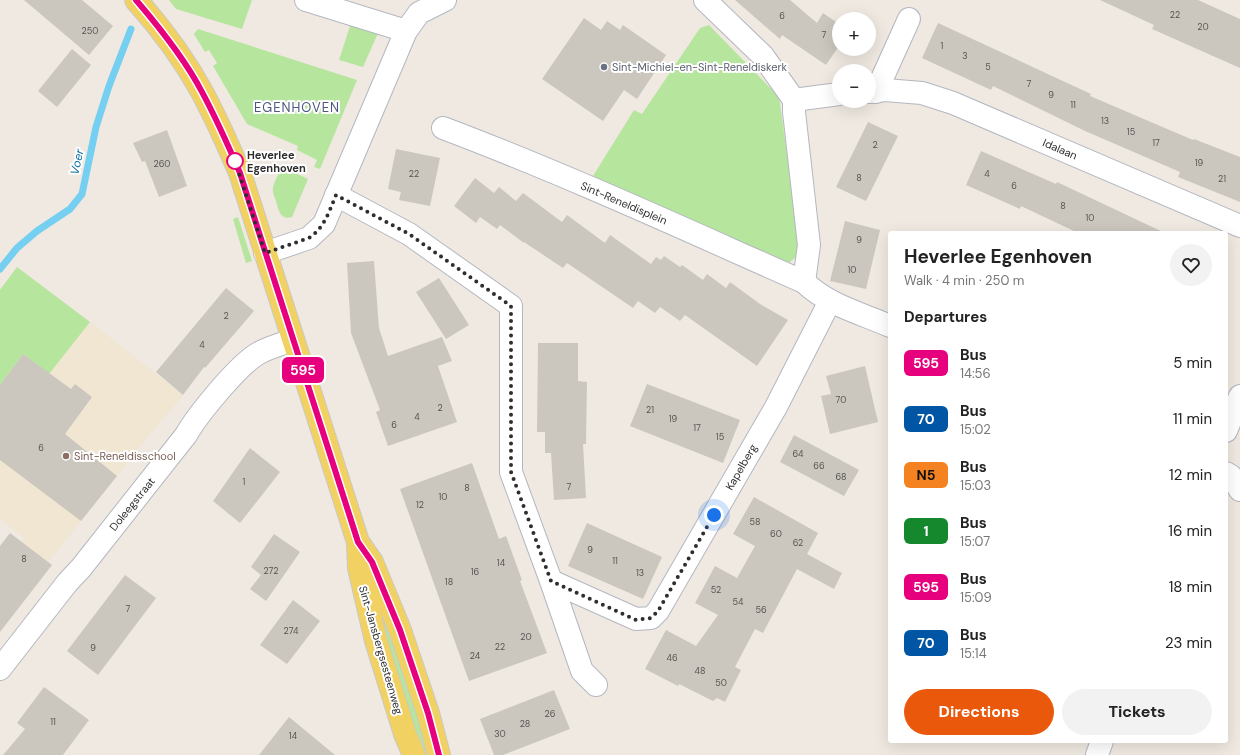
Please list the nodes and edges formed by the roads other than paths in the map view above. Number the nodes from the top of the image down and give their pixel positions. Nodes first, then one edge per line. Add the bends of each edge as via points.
1 (136, 0) edge
2 (306, 0) edge
3 (445, 0) edge
4 (705, 0) edge
5 (909, 19) dead end
6 (406, 31) junction
7 (876, 84) edge
8 (876, 91) edge
9 (832, 95) edge
10 (794, 100) junction
11 (443, 128) dead end
12 (336, 195) junction
13 (1240, 226) edge
14 (265, 253) junction
15 (804, 282) junction
16 (830, 301) junction
17 (888, 325) edge
18 (294, 340) junction
19 (1240, 396) edge
20 (1228, 426) edge
21 (1228, 474) edge
22 (1240, 490) edge
23 (358, 542) junction
24 (551, 581) junction
25 (0, 669) edge
26 (596, 685) dead end
27 (1101, 743) edge
28 (414, 755) edge
29 (439, 755) edge
30 (1097, 755) edge

1 - 14 main road, Sint-Jansbergsesteenweg via 175,49 202,90 240,173
2 - 6 street
3 - 6 street via 419,13
4 - 10 street via 763,56
5 - 7 street, Idalaan
6 - 12 street
8 - 13 street, Idalaan via 922,93 953,103
9 - 10 street
10 - 15 street via 809,245
11 - 15 street, Sint-Reneldisplein via 504,151
12 - 14 street via 324,224 314,235
12 - 24 street via 409,234 511,306 511,472
14 - 18 main road, Sint-Jansbergsesteenweg
15 - 16 street, Sint-Reneldisplein
16 - 17 street, Sint-Reneldisplein
16 - 24 street, Kapelberg via 776,407 658,611 651,618 636,620
18 - 23 main road, Sint-Jansbergsesteenweg
18 - 25 street, Doleegstraat via 260,352 238,371 193,422 186,435
19 - 20 street
21 - 22 street
23 - 28 main road, Sint-Jansbergsesteenweg via 358,568 376,641
23 - 29 main road, Sint-Jansbergsesteenweg via 372,562 400,630 428,713
24 - 26 street via 582,671
27 - 30 street

